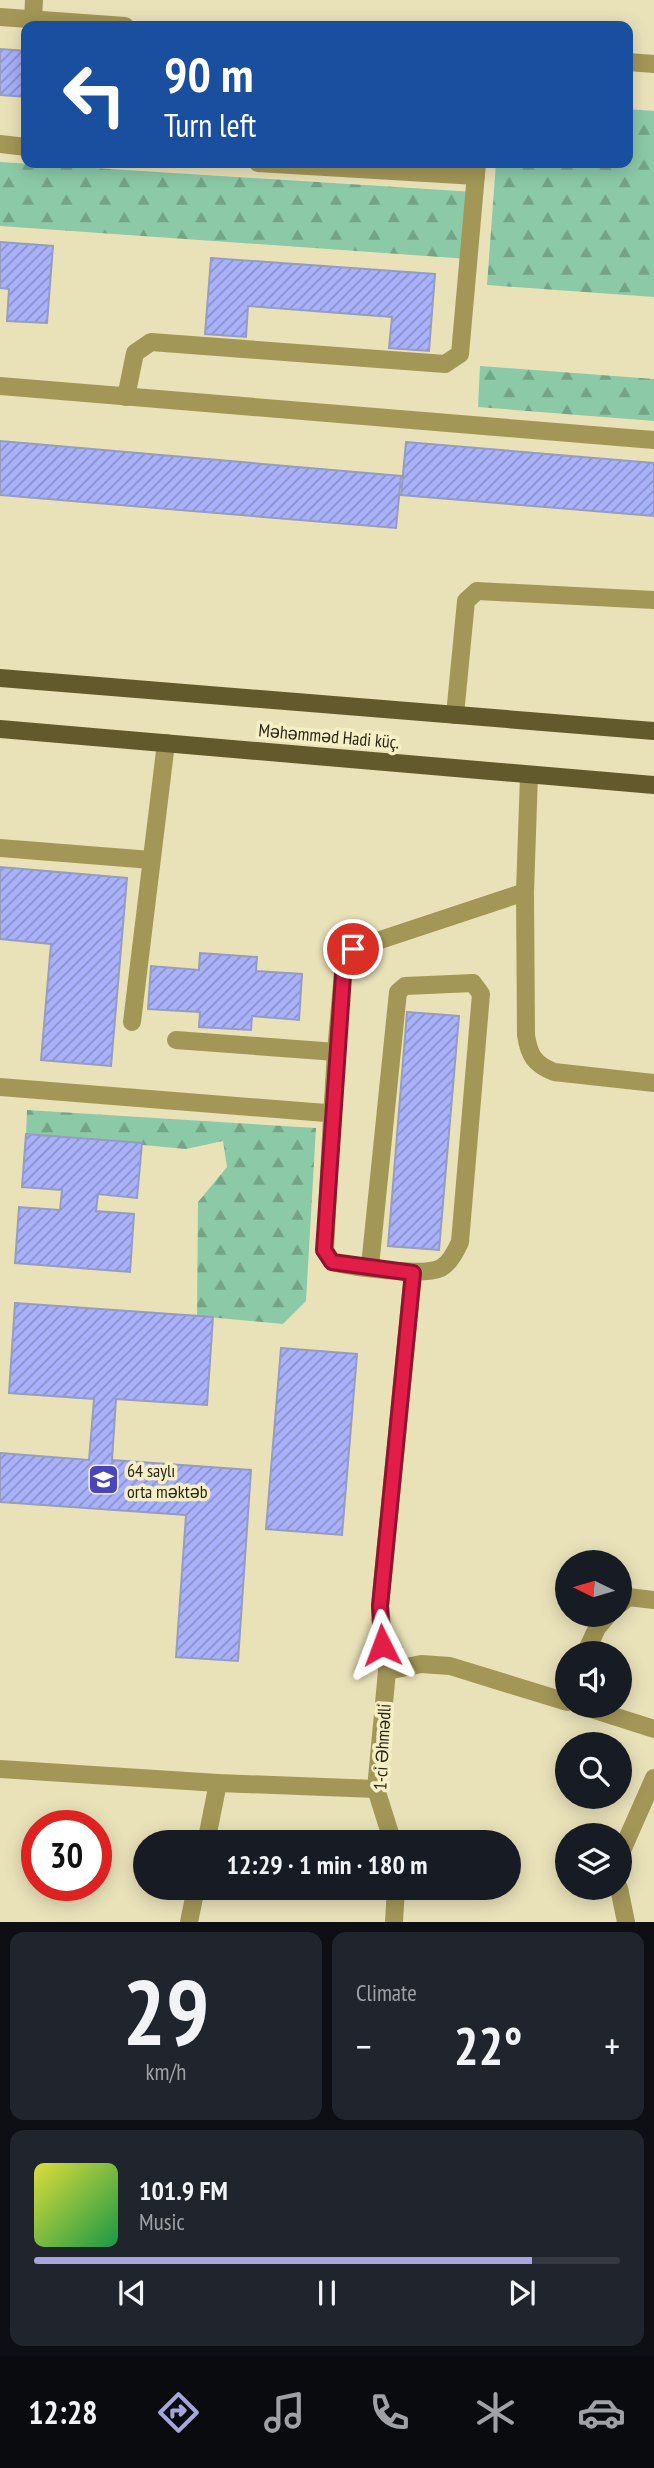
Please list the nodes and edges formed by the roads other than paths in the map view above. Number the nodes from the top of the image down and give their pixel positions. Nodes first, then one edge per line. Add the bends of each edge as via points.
1 (34, 0) edge
2 (0, 17) edge
3 (33, 20) junction
4 (48, 21) edge
5 (633, 62) edge
6 (654, 64) edge
7 (0, 144) edge
8 (21, 146) edge
9 (414, 168) edge
10 (477, 170) edge
11 (0, 386) edge
12 (126, 397) junction
13 (654, 440) edge
14 (654, 600) edge
15 (0, 678) edge
16 (455, 715) junction
17 (0, 729) edge
18 (654, 731) edge
19 (166, 743) junction
20 (529, 775) junction
21 (654, 785) edge
22 (0, 848) edge
23 (151, 860) junction
24 (525, 892) junction
25 (132, 1022) dead end
26 (176, 1040) dead end
27 (336, 1052) junction
28 (654, 1083) edge
29 (0, 1087) edge
30 (332, 1117) junction
31 (370, 1266) junction
32 (413, 1273) junction
33 (632, 1597) edge
34 (654, 1600) edge
35 (387, 1671) junction
36 (555, 1695) edge
37 (621, 1718) edge
38 (654, 1728) edge
39 (0, 1769) edge
40 (654, 1778) edge
41 (218, 1783) junction
42 (376, 1789) junction
43 (632, 1828) edge
44 (209, 1830) edge
45 (389, 1830) edge
46 (194, 1900) edge
47 (395, 1900) edge
48 (621, 1900) edge
49 (189, 1922) edge
50 (394, 1922) edge
51 (626, 1922) edge

1 - 3 street
2 - 3 street
3 - 4 street
5 - 6 street
7 - 8 street
9 - 10 street
10 - 12 street via 460,355 445,364 151,342 135,353
11 - 12 street
12 - 13 street
14 - 16 street via 477,591 466,601
15 - 16 main road, Məhəmməd Hadi küç.
16 - 18 main road, Məhəmməd Hadi küç.
17 - 19 main road, Məhəmməd Hadi küç.
19 - 20 main road, Məhəmməd Hadi küç.
19 - 23 street
20 - 21 main road, Məhəmməd Hadi küç.
20 - 24 street
22 - 23 street
23 - 25 street
24 - 27 street via 353,949 344,961
24 - 28 street via 529,1054 554,1072
26 - 27 street
27 - 30 street
29 - 30 street via 326,1112
30 - 31 street via 324,1250 332,1262
31 - 32 street
31 - 32 street via 398,992 405,986 473,983 481,994 460,1242 441,1268
32 - 35 street, 1-ci Əhmədli via 380,1606
33 - 34 street
35 - 36 street via 421,1664 450,1666
35 - 42 street, 1-ci Əhmədli
37 - 38 street
39 - 41 street
40 - 43 street
41 - 42 street
41 - 44 street
42 - 45 street, 1-ci Əhmədli
46 - 49 street
47 - 50 street
48 - 51 street

